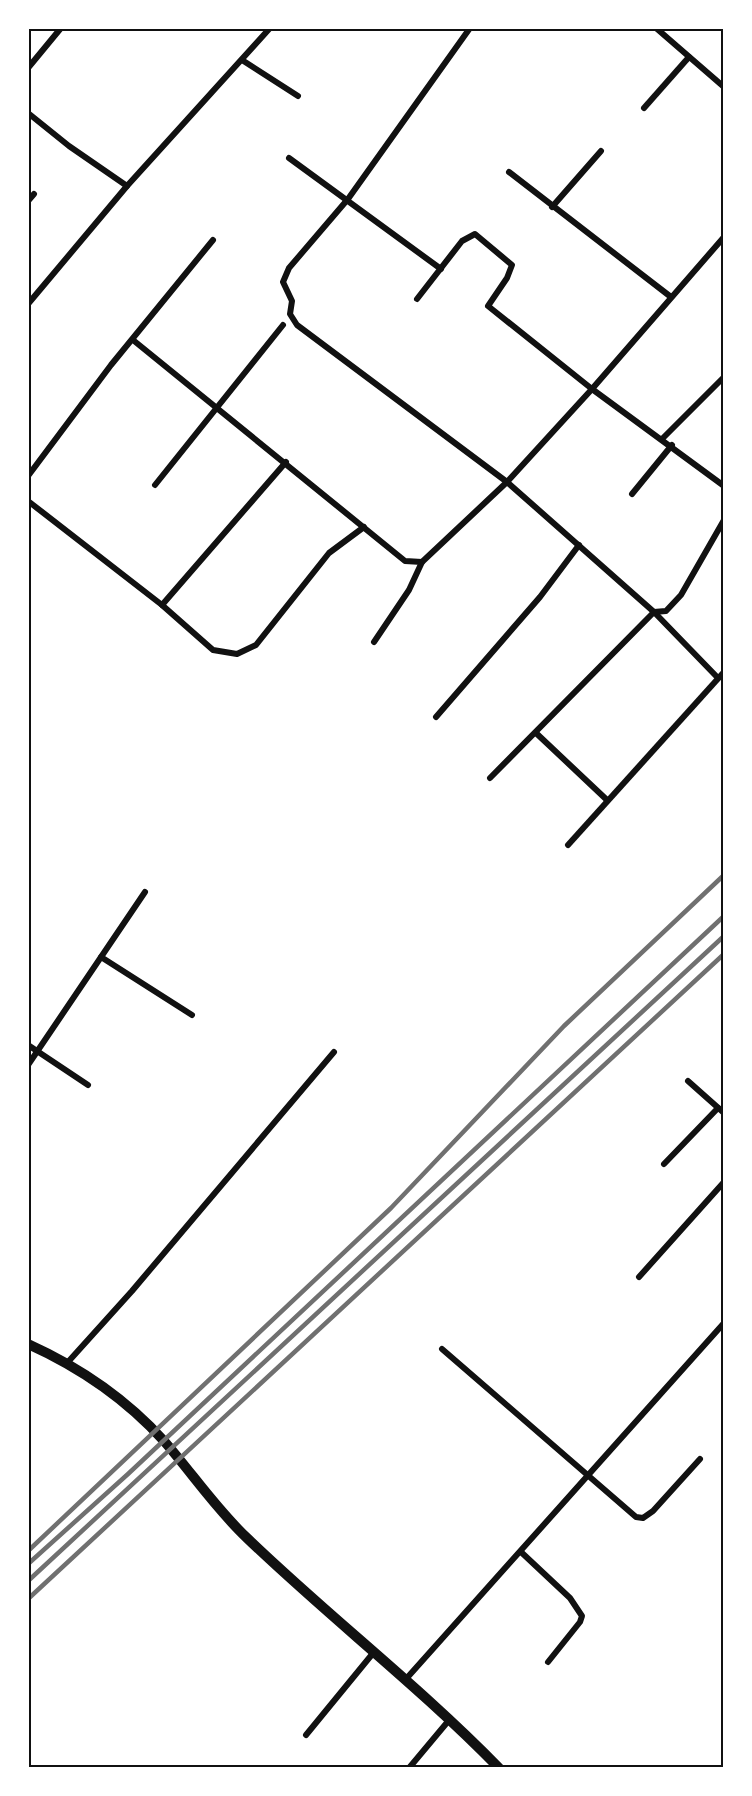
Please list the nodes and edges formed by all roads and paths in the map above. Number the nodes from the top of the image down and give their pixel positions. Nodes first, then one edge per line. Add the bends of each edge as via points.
1 (61, 28) edge
2 (270, 28) edge
3 (470, 28) edge
4 (656, 28) edge
5 (689, 57) junction
6 (242, 60) junction
7 (28, 68) edge
8 (723, 87) edge
9 (298, 96) dead end
10 (644, 108) dead end
11 (28, 113) edge
12 (601, 151) dead end
13 (289, 158) dead end
14 (509, 172) dead end
15 (127, 186) junction
16 (34, 194) dead end
17 (348, 199) junction
18 (28, 201) edge
19 (552, 207) junction
20 (723, 237) edge
21 (213, 240) dead end
22 (441, 269) junction
23 (671, 297) junction
24 (417, 299) dead end
25 (28, 304) edge
26 (284, 325) dead end
27 (133, 340) junction
28 (723, 377) edge
29 (592, 389) junction
30 (218, 408) junction
31 (662, 439) junction
32 (672, 445) junction
33 (286, 462) junction
34 (28, 477) edge
35 (507, 482) junction
36 (155, 485) dead end
37 (723, 486) edge
38 (632, 494) dead end
39 (28, 501) edge
40 (723, 520) edge
41 (364, 527) junction
42 (579, 544) junction
43 (422, 562) junction
44 (162, 605) junction
45 (654, 612) junction
46 (374, 642) dead end
47 (723, 672) edge
48 (718, 678) junction
49 (436, 717) dead end
50 (536, 733) junction
51 (490, 778) dead end
52 (607, 800) junction
53 (568, 845) dead end
54 (144, 892) dead end
55 (100, 957) junction
56 (192, 1015) dead end
57 (28, 1045) edge
58 (37, 1051) junction
59 (334, 1052) dead end
60 (28, 1065) edge
61 (688, 1081) dead end
62 (88, 1085) dead end
63 (718, 1108) junction
64 (723, 1113) edge
65 (664, 1164) dead end
66 (723, 1182) edge
67 (639, 1276) dead end
68 (723, 1323) edge
69 (28, 1344) edge
70 (442, 1349) dead end
71 (68, 1362) junction
72 (700, 1459) dead end
73 (588, 1478) junction
74 (521, 1552) junction
75 (374, 1651) junction
76 (548, 1662) dead end
77 (406, 1679) junction
78 (450, 1718) junction
79 (306, 1735) dead end
80 (409, 1767) edge
81 (499, 1767) edge

1 - 7 street
2 - 6 street
3 - 17 street
4 - 5 street
5 - 8 street
5 - 10 street
6 - 9 street
6 - 15 street
11 - 15 street
12 - 19 street
13 - 17 street
14 - 19 street
15 - 25 street
16 - 18 street
17 - 22 street
17 - 35 street via 285,276 293,320
19 - 23 street
20 - 23 street
21 - 27 street
22 - 24 street
22 - 29 street via 462,241 476,234 512,265 488,306
23 - 29 street
26 - 30 street
27 - 30 street
27 - 34 street
28 - 31 street
29 - 31 street
29 - 35 street
30 - 33 street
30 - 36 street
31 - 32 street
32 - 37 street
32 - 38 street
33 - 41 street
33 - 44 street
35 - 42 street
35 - 43 street
39 - 44 street
40 - 45 street via 681,595 666,611
41 - 43 street via 405,561
41 - 44 street via 328,553 256,645 237,654 213,650
42 - 45 street
42 - 49 street via 540,597
43 - 46 street via 410,590
45 - 48 street
45 - 50 street
47 - 48 street
48 - 52 street
50 - 51 street
50 - 52 street
52 - 53 street
54 - 55 street
55 - 56 street
55 - 58 street
57 - 58 street
58 - 60 street
58 - 62 street
59 - 71 street
61 - 63 street
63 - 64 street
63 - 65 street
66 - 67 street
68 - 73 street
69 - 71 street
70 - 73 street
71 - 75 street via 138,1416 244,1535
72 - 73 street via 643,1518 636,1517
73 - 74 street
74 - 76 street via 570,1598 582,1616
74 - 77 street
75 - 77 street
75 - 79 street
77 - 78 street
78 - 80 street
78 - 81 street

